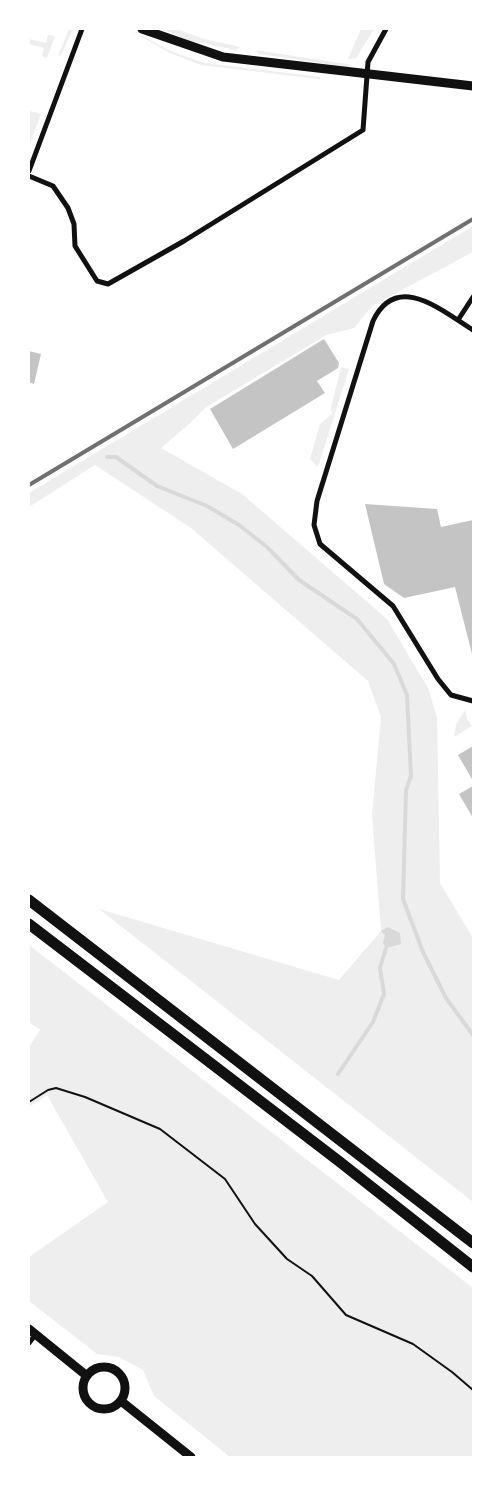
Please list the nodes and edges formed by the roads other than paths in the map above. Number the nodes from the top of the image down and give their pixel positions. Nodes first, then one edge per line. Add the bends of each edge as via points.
1 (82, 29) edge
2 (142, 29) edge
3 (386, 29) edge
4 (150, 30) edge
5 (366, 75) junction
6 (473, 86) edge
7 (29, 171) edge
8 (29, 176) edge
9 (473, 296) edge
10 (458, 320) junction
11 (473, 330) edge
12 (473, 701) edge
13 (29, 900) edge
14 (29, 924) edge
15 (473, 1243) edge
16 (473, 1267) edge
17 (33, 1332) edge
18 (29, 1343) edge
19 (87, 1376) junction
20 (121, 1401) junction
21 (191, 1457) edge

1 - 7 street
2 - 4 street
3 - 5 street via 368,62
4 - 5 street via 223,57
5 - 6 street
5 - 8 street via 363,130 193,236 108,284 97,281 75,246 74,224 68,208 52,186
9 - 10 street
10 - 11 street
10 - 12 street via 413,296 390,300 379,308 320,493 314,525 320,544 393,606 451,695
13 - 15 highway
14 - 16 highway
17 - 18 street
17 - 19 street
19 - 20 street via 83,1384 84,1394 92,1406 105,1410
19 - 20 street via 102,1367 115,1370 125,1384
20 - 21 street

